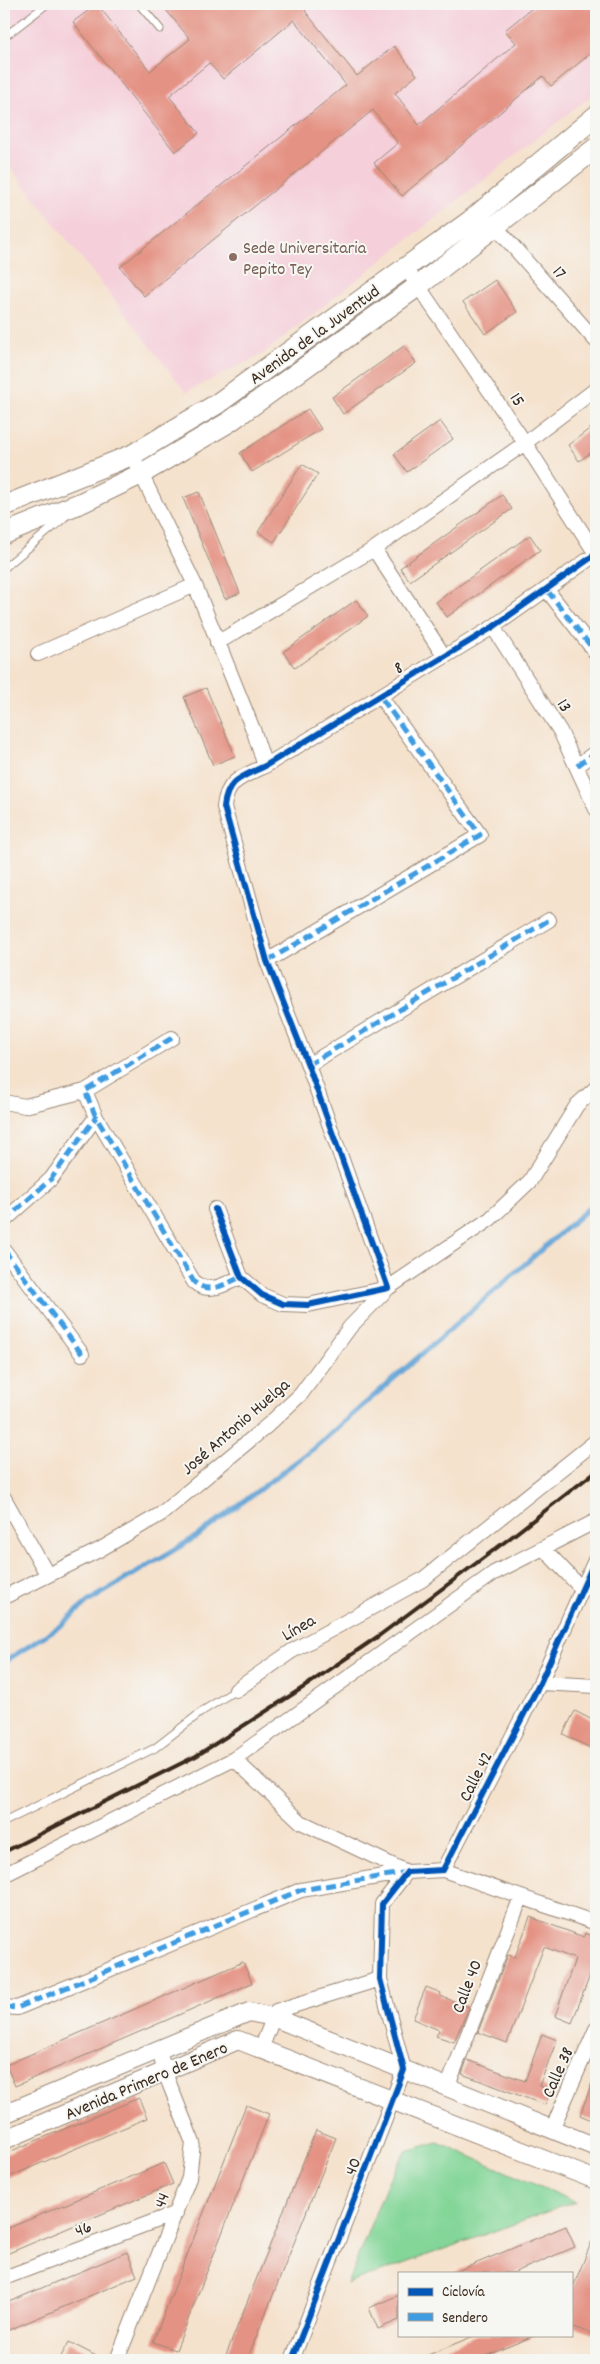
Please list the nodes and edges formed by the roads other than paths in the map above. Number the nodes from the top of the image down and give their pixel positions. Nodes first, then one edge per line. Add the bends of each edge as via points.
1 (47, 4) edge
2 (139, 4) edge
3 (160, 29) dead end
4 (4, 37) edge
5 (596, 116) edge
6 (596, 148) edge
7 (496, 227) junction
8 (406, 268) junction
9 (418, 286) junction
10 (596, 341) edge
11 (596, 389) edge
12 (217, 404) junction
13 (229, 422) junction
14 (525, 443) junction
15 (132, 455) junction
16 (141, 474) junction
17 (83, 502) junction
18 (4, 506) edge
19 (4, 534) edge
20 (374, 549) junction
21 (596, 554) edge
22 (4, 568) edge
23 (195, 584) junction
24 (547, 590) junction
25 (493, 627) junction
26 (217, 643) junction
27 (596, 653) edge
28 (38, 654) dead end
29 (444, 656) junction
30 (380, 696) junction
31 (596, 752) edge
32 (265, 766) junction
33 (577, 766) junction
34 (596, 808) edge
35 (549, 920) dead end
36 (268, 961) junction
37 (172, 1038) dead end
38 (308, 1065) junction
39 (596, 1088) edge
40 (86, 1091) junction
41 (4, 1102) edge
42 (96, 1118) junction
43 (215, 1209) dead end
44 (4, 1221) edge
45 (4, 1250) edge
46 (241, 1278) junction
47 (388, 1288) junction
48 (82, 1354) dead end
49 (596, 1441) edge
50 (4, 1498) edge
51 (596, 1522) edge
52 (544, 1548) junction
53 (596, 1558) edge
54 (47, 1574) junction
55 (582, 1589) junction
56 (4, 1597) edge
57 (540, 1683) junction
58 (596, 1686) edge
59 (236, 1690) joint
60 (234, 1759) junction
61 (4, 1822) edge
62 (443, 1870) junction
63 (407, 1872) junction
64 (4, 1875) edge
65 (521, 1897) junction
66 (596, 1923) edge
67 (380, 1979) junction
68 (4, 2007) edge
69 (273, 2017) junction
70 (596, 2029) edge
71 (261, 2049) junction
72 (159, 2050) junction
73 (404, 2070) junction
74 (165, 2073) junction
75 (447, 2088) junction
76 (393, 2101) junction
77 (4, 2114) edge
78 (552, 2129) junction
79 (4, 2140) edge
80 (596, 2147) edge
81 (596, 2180) edge
82 (176, 2213) junction
83 (4, 2278) edge
84 (117, 2360) edge
85 (292, 2360) edge

1 - 4 lane
2 - 3 lane
5 - 8 main road, Avenida de la Juventud via 470,221
6 - 7 main road, Avenida de la Juventud
7 - 9 main road, Avenida de la Juventud
7 - 10 street, 17
8 - 9 street, 15
8 - 12 main road, Avenida de la Juventud
9 - 13 main road, Avenida de la Juventud
9 - 14 street, 15
11 - 14 street
12 - 13 main road
12 - 15 main road, Avenida de la Juventud
13 - 16 main road, Avenida de la Juventud
14 - 20 street
14 - 21 street, 15
15 - 16 street
15 - 18 main road, Avenida de la Juventud
16 - 17 main road, Avenida de la Juventud
16 - 23 street
17 - 19 main road, Avenida de la Juventud
17 - 22 lane
20 - 26 street
20 - 29 street
21 - 24 street, 8
23 - 26 street
23 - 28 street
24 - 25 street, 8
24 - 27 street
25 - 29 street, 8
25 - 33 street, 13 via 560,731
26 - 32 street
29 - 30 street, 8
30 - 32 street, 8
30 - 36 street via 480,835
31 - 33 street
32 - 36 street, 8 via 236,780 226,792 224,807
33 - 34 street, 13
35 - 38 street
36 - 38 street
37 - 40 street
38 - 47 street
39 - 47 street, José Antonio Huelga via 577,1105 524,1187 490,1219
40 - 41 street via 25,1106
40 - 42 street
42 - 44 street via 51,1179
42 - 46 street via 194,1282 209,1290
43 - 46 street
45 - 48 street
46 - 47 street via 262,1295 283,1304 308,1305
47 - 54 street, José Antonio Huelga via 350,1326 302,1394 268,1426 161,1514 99,1550
49 - 59 street, Línea via 422,1580 292,1651
50 - 54 street
51 - 52 street
52 - 55 street
52 - 60 street via 494,1573
53 - 55 street, Calle 42
54 - 56 street, José Antonio Huelga
55 - 57 street, Calle 42
57 - 58 street
57 - 62 street, Calle 42
59 - 61 lane, Línea via 154,1748
60 - 63 street via 300,1822
60 - 64 street
62 - 63 street
62 - 65 street
63 - 67 street via 382,1904
63 - 68 street via 301,1890 17,2008
65 - 66 street
65 - 75 street, Calle 40
67 - 69 street via 276,2011
67 - 73 street
69 - 71 street
69 - 72 street, Avenida Primero de Enero via 249,2012
69 - 73 street, Avenida Primero de Enero
70 - 78 street, Calle 38
71 - 74 street, Avenida Primero de Enero via 238,2040
71 - 76 street, Avenida Primero de Enero
72 - 74 street, 44
72 - 77 street, Avenida Primero de Enero
73 - 75 street, Avenida Primero de Enero
73 - 76 street, 40
74 - 79 street, Avenida Primero de Enero
74 - 82 street, 44 via 194,2143 189,2178
75 - 78 street, Avenida Primero de Enero
76 - 81 street, Avenida Primero de Enero
76 - 85 street, 40
78 - 80 street, Avenida Primero de Enero
82 - 83 street, 46
82 - 84 street, 44

